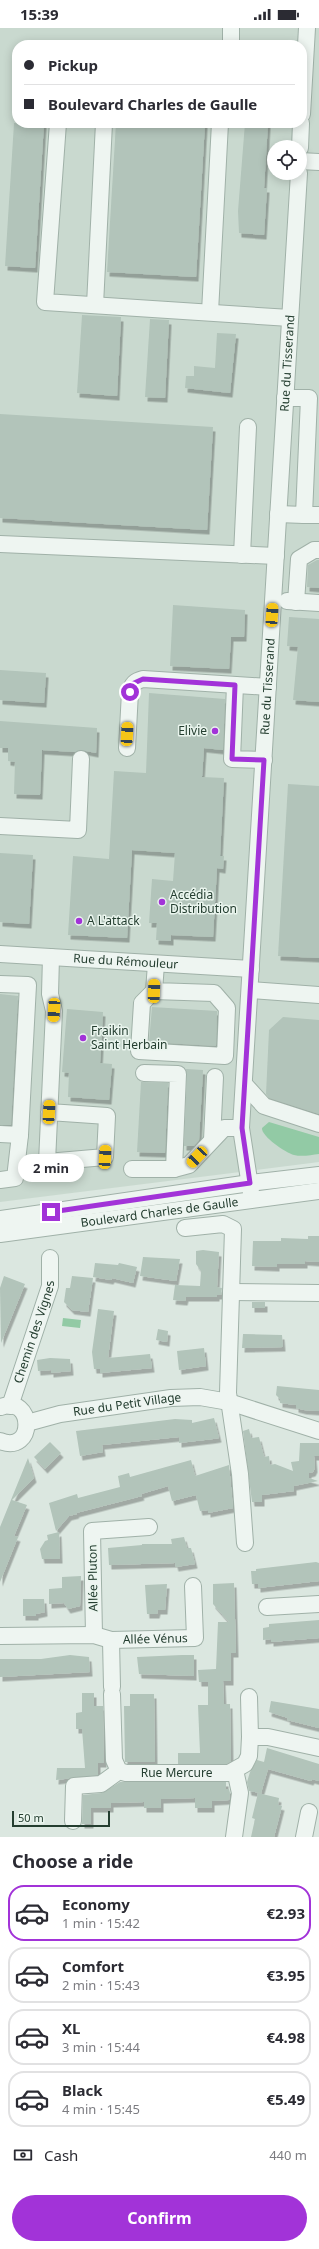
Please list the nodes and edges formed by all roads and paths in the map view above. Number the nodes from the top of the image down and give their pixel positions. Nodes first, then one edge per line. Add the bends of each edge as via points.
1 (231, 28) edge
2 (307, 28) edge
3 (231, 40) edge
4 (306, 40) edge
5 (58, 128) edge
6 (104, 128) edge
7 (220, 128) edge
8 (302, 128) edge
9 (301, 140) edge
10 (307, 161) edge
11 (319, 162) edge
12 (298, 180) edge
13 (95, 305) junction
14 (210, 312) junction
15 (290, 318) junction
16 (285, 398) junction
17 (314, 398) edge
18 (248, 427) dead end
19 (278, 514) junction
20 (312, 515) edge
21 (0, 544) edge
22 (319, 550) edge
23 (242, 555) junction
24 (276, 556) junction
25 (273, 601) junction
26 (296, 602) junction
27 (319, 603) edge
28 (235, 685) junction
29 (268, 687) junction
30 (126, 748) dead end
31 (82, 759) dead end
32 (264, 760) junction
33 (0, 826) edge
34 (0, 954) edge
35 (51, 957) junction
36 (156, 964) junction
37 (251, 969) junction
38 (0, 984) edge
39 (251, 990) junction
40 (154, 991) junction
41 (319, 995) edge
42 (144, 1073) dead end
43 (215, 1078) dead end
44 (244, 1084) junction
45 (49, 1112) junction
46 (319, 1124) edge
47 (242, 1128) junction
48 (0, 1134) edge
49 (20, 1135) junction
50 (212, 1140) junction
51 (132, 1169) dead end
52 (174, 1169) junction
53 (319, 1175) edge
54 (0, 1180) edge
55 (250, 1183) junction
56 (319, 1191) edge
57 (252, 1200) junction
58 (0, 1219) edge
59 (185, 1228) dead end
60 (0, 1234) edge
61 (50, 1258) dead end
62 (231, 1292) junction
63 (319, 1293) edge
64 (229, 1402) junction
65 (5, 1407) edge
66 (27, 1423) junction
67 (319, 1431) edge
68 (2, 1446) edge
69 (149, 1527) dead end
70 (245, 1543) dead end
71 (193, 1586) dead end
72 (319, 1604) edge
73 (267, 1607) dead end
74 (0, 1636) edge
75 (102, 1637) junction
76 (249, 1697) dead end
77 (250, 1737) junction
78 (319, 1748) edge
79 (235, 1770) junction
80 (118, 1771) junction
81 (309, 1812) dead end
82 (74, 1821) dead end
83 (234, 1837) edge
84 (304, 1837) edge

1 - 3 street
2 - 4 street
5 - 13 street via 44,302
6 - 13 street
7 - 14 street
8 - 9 street
10 - 11 street
12 - 15 street, Rue du Tisserand
13 - 14 street
14 - 15 street
15 - 16 street, Rue du Tisserand
16 - 17 street
16 - 19 street, Rue du Tisserand
17 - 20 street
18 - 23 street
19 - 20 street
19 - 24 street, Rue du Tisserand
21 - 23 street
22 - 26 street via 314,550 299,559
23 - 24 street
24 - 25 street, Rue du Tisserand
25 - 26 street
25 - 29 street, Rue du Tisserand
26 - 27 street
28 - 29 street
28 - 30 street via 143,679 137,681 132,684 130,692
28 - 32 street via 232,759
29 - 32 street, Rue du Tisserand
31 - 33 street via 78,830
32 - 37 street, Rue du Tisserand
34 - 35 street, Rue du Rémouleur
35 - 36 street, Rue du Rémouleur
35 - 45 street via 50,994 54,1010
36 - 37 street, Rue du Rémouleur
36 - 40 street
37 - 39 street, Rue du Tisserand
38 - 49 street via 28,985
39 - 41 street
39 - 44 street, Rue du Tisserand
40 - 40 street via 214,993 227,1008 224,1056 139,1051 142,1003
42 - 52 street via 178,1074
43 - 50 street
44 - 46 street via 264,1106
44 - 47 street, Rue du Tisserand
45 - 45 street via 47,1162 105,1157 107,1116
47 - 50 street via 224,1128
47 - 55 street, Rue du Tisserand
48 - 49 street
49 - 54 street via 15,1178
50 - 52 street via 189,1165
51 - 52 street
53 - 55 street, Boulevard Charles de Gaulle
55 - 57 street, Rue du Tisserand
55 - 58 street, Boulevard Charles de Gaulle
56 - 57 street, Boulevard Charles de Gaulle
57 - 60 street, Boulevard Charles de Gaulle
59 - 62 street via 223,1224 233,1229
61 - 65 street, Chemin des Vignes via 50,1286
62 - 63 street
62 - 64 street
64 - 66 street, Rue du Petit Village via 200,1397 172,1398 60,1414
64 - 67 street, Rue du Petit Village
64 - 70 street via 240,1474
65 - 66 street via 20,1409 25,1414
66 - 68 street via 24,1435 19,1440
69 - 75 street, Allée Pluton via 92,1531
71 - 75 street, Allée Vénus via 194,1638
72 - 73 street
74 - 75 street
75 - 80 street via 112,1690 114,1760
76 - 77 street
77 - 78 street via 268,1737
77 - 79 street via 249,1756 245,1764
79 - 80 street, Rue Mercure via 222,1773
79 - 83 street via 240,1792
80 - 82 street via 101,1784 74,1786
81 - 84 street

